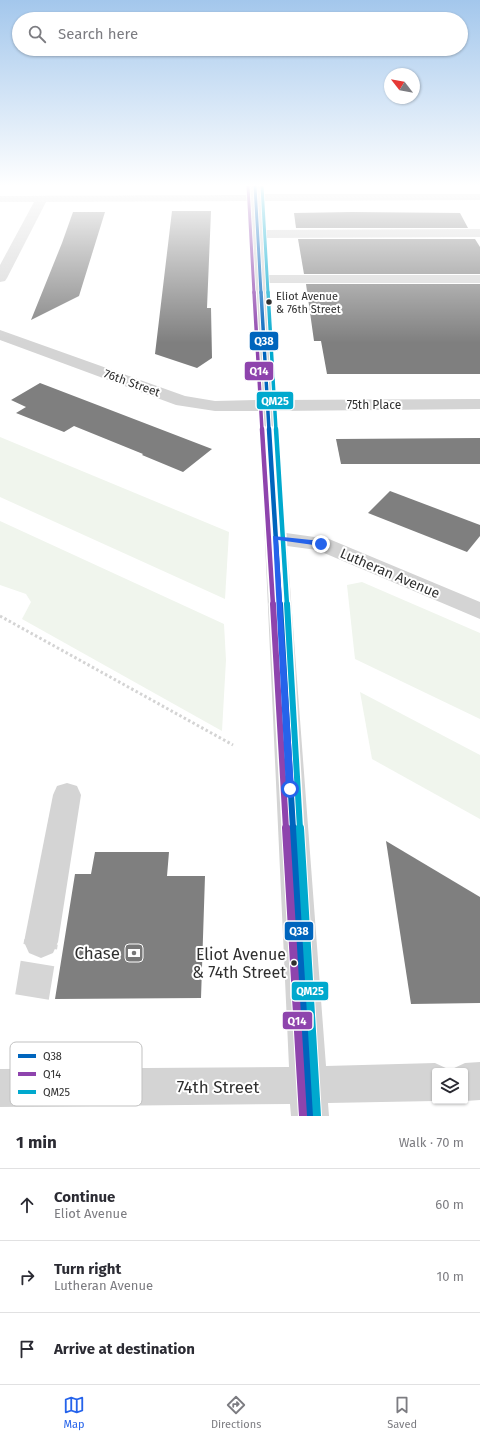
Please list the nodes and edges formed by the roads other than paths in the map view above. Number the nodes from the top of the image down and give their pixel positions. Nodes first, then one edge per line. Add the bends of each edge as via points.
1 (21, 238) edge
2 (258, 238) edge
3 (0, 278) edge
4 (261, 279) junction
5 (480, 279) edge
6 (0, 335) edge
7 (480, 404) edge
8 (268, 405) junction
9 (275, 538) junction
10 (480, 611) edge
11 (67, 795) dead end
12 (41, 942) tunnel mouth
13 (480, 1081) edge
14 (432, 1082) edge
15 (468, 1082) edge
16 (0, 1088) edge
17 (10, 1088) edge
18 (142, 1094) edge
19 (309, 1101) edge

1 - 3 street
2 - 4 street
4 - 5 street
4 - 8 street
6 - 8 street, 76th Street via 182,401 215,406
7 - 8 street, 75th Place
8 - 9 street
9 - 10 street, Lutheran Avenue via 321,544
9 - 19 street
11 - 12 street
13 - 15 street
14 - 19 street, 74th Street
16 - 17 street, 74th Street
18 - 19 street, 74th Street

